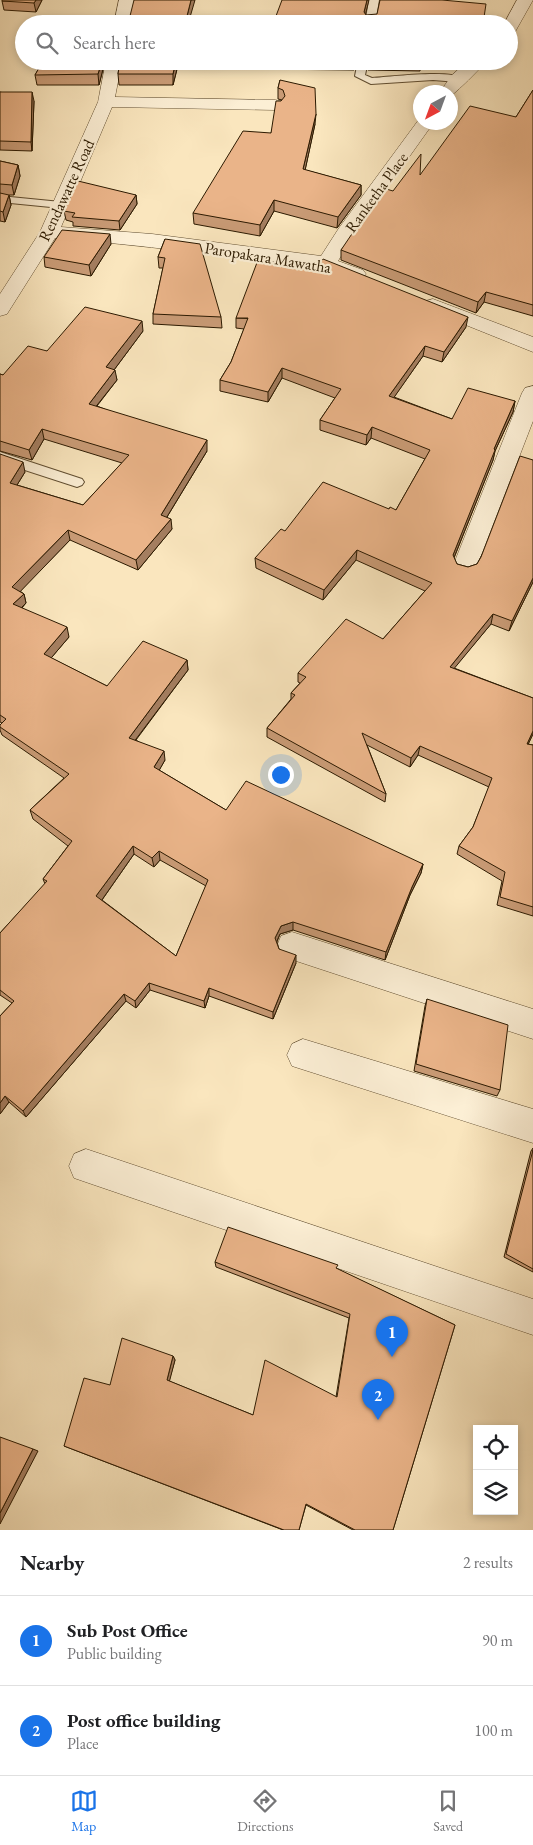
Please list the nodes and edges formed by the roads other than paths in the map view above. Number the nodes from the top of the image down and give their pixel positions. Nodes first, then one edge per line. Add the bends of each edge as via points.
1 (127, 0) edge
2 (374, 0) edge
3 (525, 0) edge
4 (124, 15) edge
5 (372, 15) edge
6 (517, 15) edge
7 (112, 70) edge
8 (361, 70) edge
9 (468, 70) edge
10 (458, 79) junction
11 (453, 85) edge
12 (106, 102) junction
13 (274, 105) edge
14 (420, 130) edge
15 (0, 199) edge
16 (61, 204) junction
17 (49, 232) junction
18 (327, 263) junction
19 (372, 280) edge
20 (416, 298) edge
21 (0, 310) edge
22 (533, 344) edge
23 (533, 393) edge
24 (0, 457) edge
25 (77, 482) dead end
26 (465, 566) edge
27 (292, 946) dead end
28 (533, 1024) edge
29 (303, 1055) dead end
30 (533, 1126) edge
31 (86, 1166) dead end
32 (533, 1317) edge

1 - 4 street
2 - 5 lane
3 - 6 street
7 - 12 street, Rendawatte Road
8 - 10 lane via 360,76 371,81 433,77
9 - 10 street
10 - 11 street
12 - 13 street
12 - 16 street, Rendawatte Road
14 - 18 street, Ranketha Place
15 - 16 lane
16 - 17 street, Rendawatte Road
17 - 18 street, Paropakara Mawatha via 152,240
17 - 21 street, Rendawatte Road
18 - 19 street, Paropakara Mawatha
20 - 22 street
23 - 26 street
24 - 25 lane
27 - 28 street
29 - 30 street
31 - 32 street

